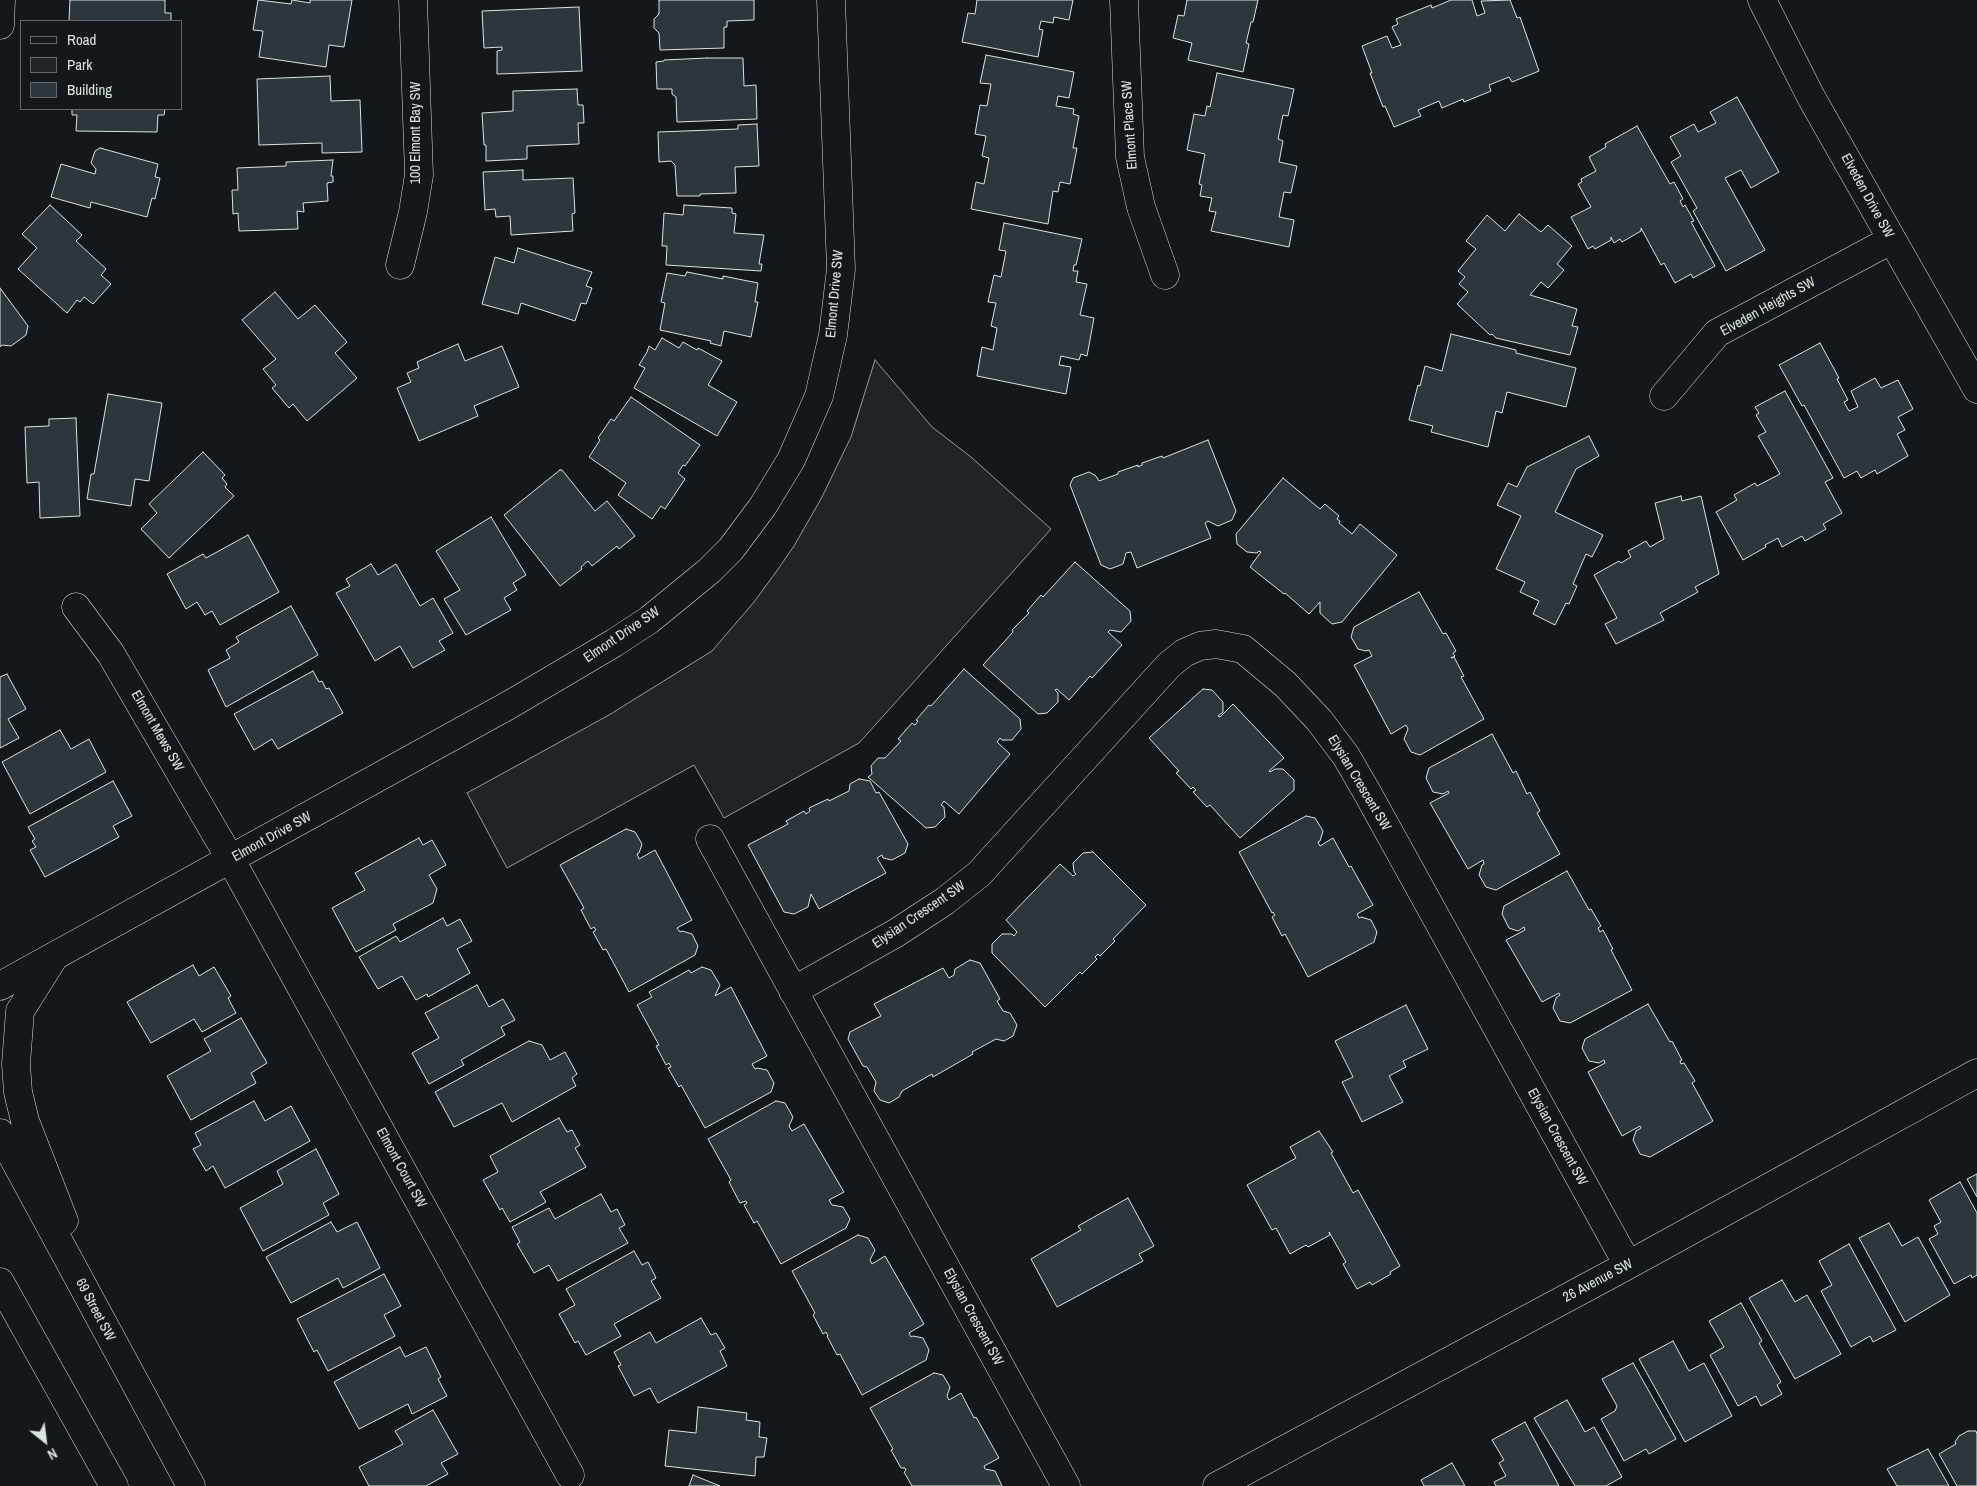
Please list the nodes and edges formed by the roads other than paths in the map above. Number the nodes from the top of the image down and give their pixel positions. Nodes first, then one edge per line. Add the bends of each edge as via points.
1 (0, 0) edge
2 (413, 0) edge
3 (832, 0) edge
4 (1124, 0) edge
5 (1762, 0) edge
6 (0, 25) edge
7 (1891, 240) junction
8 (400, 265) dead end
9 (1165, 275) dead end
10 (1977, 389) edge
11 (1664, 396) dead end
12 (76, 607) dead end
13 (710, 839) dead end
14 (231, 860) junction
15 (54, 957) junction
16 (0, 986) edge
17 (793, 991) junction
18 (1977, 1073) edge
19 (0, 1133) edge
20 (1628, 1265) junction
21 (0, 1282) edge
22 (106, 1330) junction
23 (570, 1475) dead end
24 (114, 1486) edge
25 (191, 1486) edge
26 (1066, 1486) edge
27 (1217, 1486) edge

1 - 6 street
2 - 8 street, 100 Elmont Bay SW via 419,175
3 - 14 street, Elmont Drive SW via 840,269 837,310 819,396 791,460 763,506 726,554 649,620 509,705
4 - 9 street, Elmont Place SW via 1130,157 1141,207
5 - 7 street, Elveden Drive SW via 1811,97
7 - 10 street, Elveden Drive SW
7 - 11 street, Elveden Heights SW via 1717,333
12 - 14 street, Elmont Mews SW via 111,654
13 - 17 street, Elysian Crescent SW
14 - 15 street, Elmont Drive SW
14 - 23 street, Elmont Court SW
15 - 16 street, Elmont Drive SW
15 - 22 street via 20,1010 16,1064 18,1092 25,1121
17 - 20 street, Elysian Crescent SW via 896,933 979,874 1169,665 1184,653 1216,644 1243,649 1285,684 1319,720 1346,756
17 - 26 street, Elysian Crescent SW
18 - 20 street, 26 Avenue SW
19 - 22 street, 69 Street SW
20 - 27 street, 26 Avenue SW
21 - 24 street
22 - 25 street, 69 Street SW

